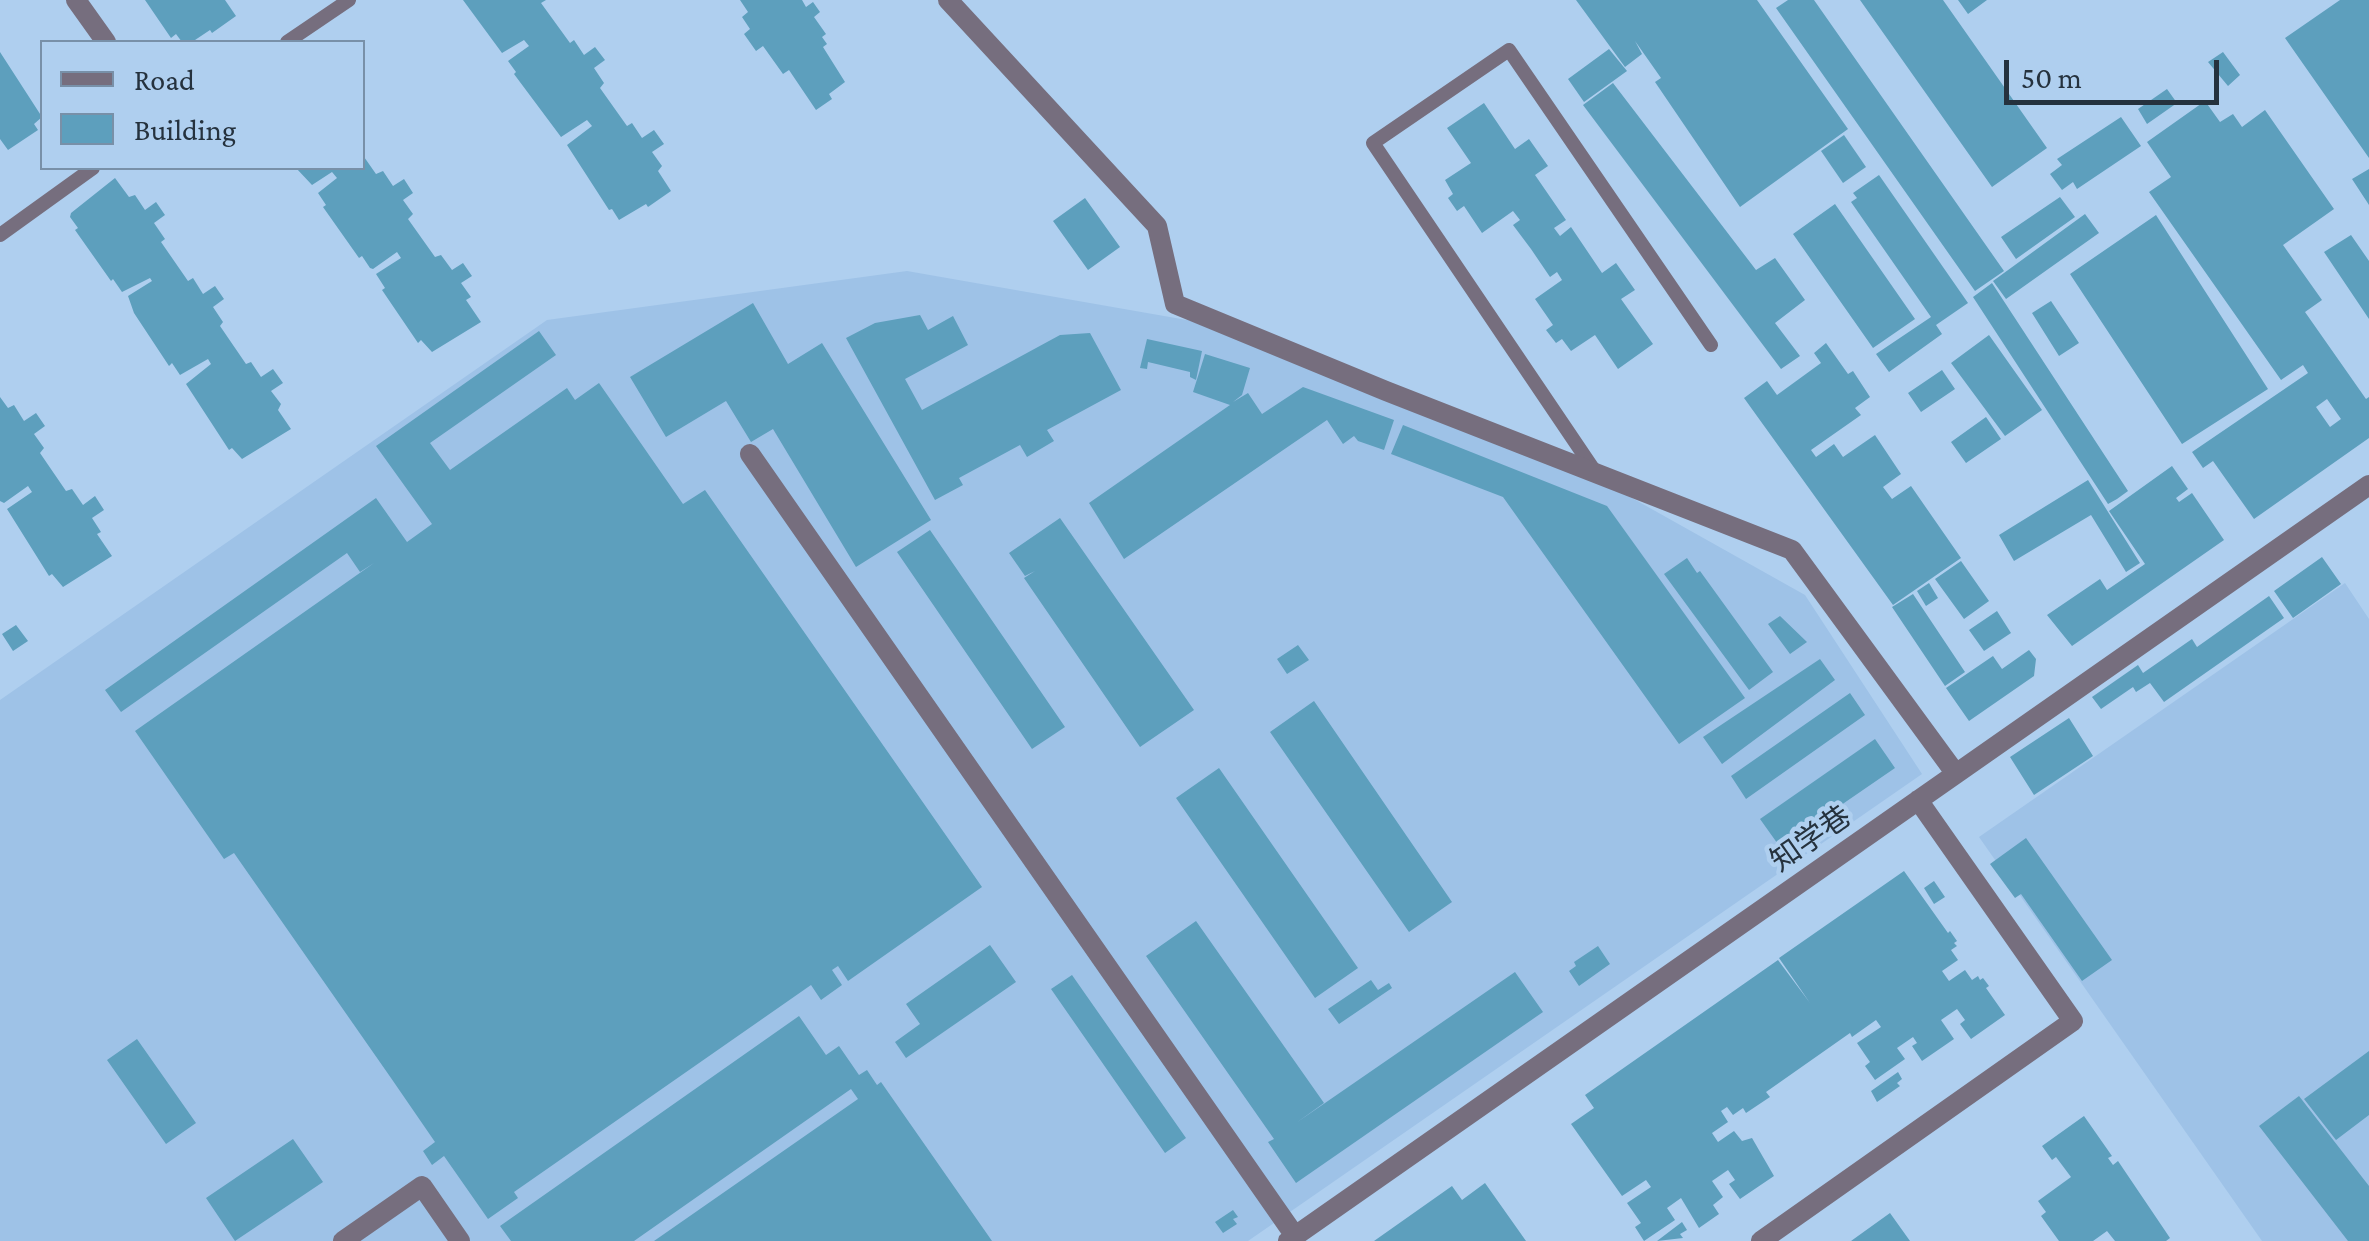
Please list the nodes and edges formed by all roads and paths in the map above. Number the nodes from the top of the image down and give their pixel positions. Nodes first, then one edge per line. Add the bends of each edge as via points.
1 (76, 0) edge
2 (349, 0) edge
3 (948, 0) edge
4 (105, 40) edge
5 (290, 40) edge
6 (90, 170) edge
7 (0, 234) edge
8 (1711, 345) dead end
9 (750, 454) dead end
10 (1597, 474) junction
11 (2369, 484) edge
12 (1956, 774) junction
13 (1918, 800) junction
14 (1292, 1238) edge
15 (343, 1241) edge
16 (460, 1241) edge
17 (1761, 1241) edge

1 - 4 street
2 - 5 lane
3 - 10 street via 1157,226 1175,304
6 - 7 lane
8 - 10 lane via 1508,50 1373,143
9 - 14 street
10 - 12 street via 1792,550
11 - 12 street, 知学巷
12 - 13 street, 知学巷
13 - 14 street, 知学巷
13 - 17 street via 2072,1021
15 - 16 street via 422,1186

